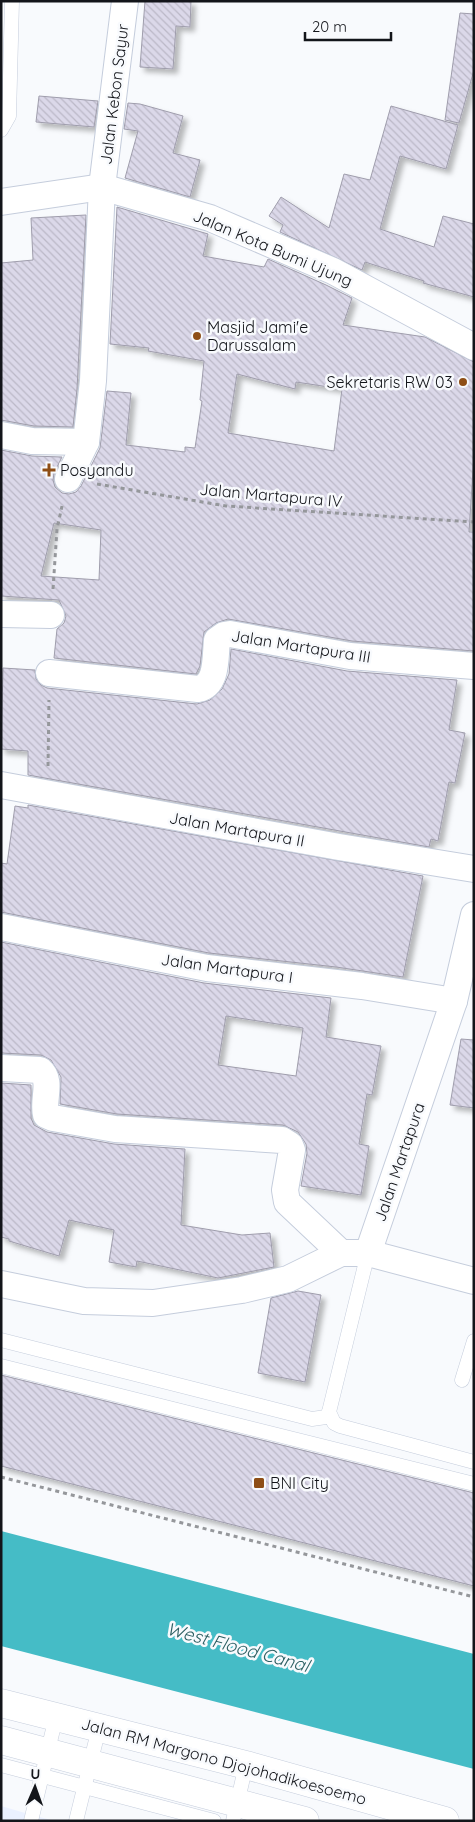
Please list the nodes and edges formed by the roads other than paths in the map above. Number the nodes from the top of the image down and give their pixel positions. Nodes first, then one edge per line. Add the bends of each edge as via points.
1 (12, 1) edge
2 (125, 1) edge
3 (1, 130) edge
4 (102, 187) junction
5 (1, 202) edge
6 (474, 347) edge
7 (1, 436) edge
8 (86, 442) junction
9 (68, 479) road end
10 (1, 614) edge
11 (51, 615) dead end
12 (474, 666) edge
13 (49, 674) dead end
14 (1, 785) edge
15 (474, 869) edge
16 (474, 915) edge
17 (1, 927) edge
18 (468, 971) edge
19 (454, 1002) junction
20 (1, 1068) edge
21 (341, 1253) junction
22 (368, 1253) junction
23 (474, 1281) edge
24 (1, 1284) edge
25 (1, 1340) edge
26 (474, 1341) edge
27 (1, 1366) edge
28 (462, 1380) dead end
29 (330, 1412) junction
30 (474, 1462) edge
31 (474, 1484) edge
32 (1, 1703) edge
33 (56, 1717) junction
34 (99, 1728) junction
35 (1, 1740) edge
36 (44, 1764) junction
37 (1, 1765) edge
38 (246, 1765) junction
39 (87, 1775) junction
40 (235, 1811) edge
41 (31, 1821) edge
42 (76, 1821) edge
43 (214, 1821) edge
44 (305, 1821) edge
45 (445, 1821) edge

1 - 3 lane via 9,116
2 - 4 street, Jalan Kebon Sayur
4 - 5 street, Jalan Kota Bumi Ujung
4 - 6 street, Jalan Kota Bumi Ujung via 210,218 333,271
4 - 8 street, Jalan Kebon Sayur via 93,381
7 - 8 street via 32,441
8 - 9 street, Jalan Kebon Sayur
10 - 11 street
12 - 13 street, Jalan Martapura III via 350,656 224,634 218,640 211,682 198,689
14 - 15 street, Jalan Martapura II
16 - 18 street, Jalan Martapura
17 - 19 street, Jalan Martapura I via 207,968 362,986
18 - 19 street, Jalan Martapura
19 - 22 street, Jalan Martapura
20 - 21 street via 40,1070 47,1081 44,1108 46,1115 53,1118 116,1129 282,1140 288,1143 292,1150 285,1190 287,1202
21 - 22 street
21 - 24 street via 288,1279 242,1290 153,1303 84,1300
22 - 23 street
22 - 29 lane, Jalan Martapura
25 - 29 lane via 312,1419 326,1417
26 - 28 lane
27 - 31 lane
29 - 30 lane via 334,1423 340,1426
32 - 33 main road, Jalan RM Margono Djojohadikoesoemo
33 - 34 main road, Jalan RM Margono Djojohadikoesoemo
33 - 36 lane
34 - 38 main road, Jalan RM Margono Djojohadikoesoemo
34 - 39 lane
35 - 36 main road
36 - 37 lane
36 - 39 main road
36 - 41 lane
38 - 40 lane
38 - 45 main road, Jalan RM Margono Djojohadikoesoemo
39 - 40 main road
39 - 42 lane
39 - 43 lane
40 - 44 main road

